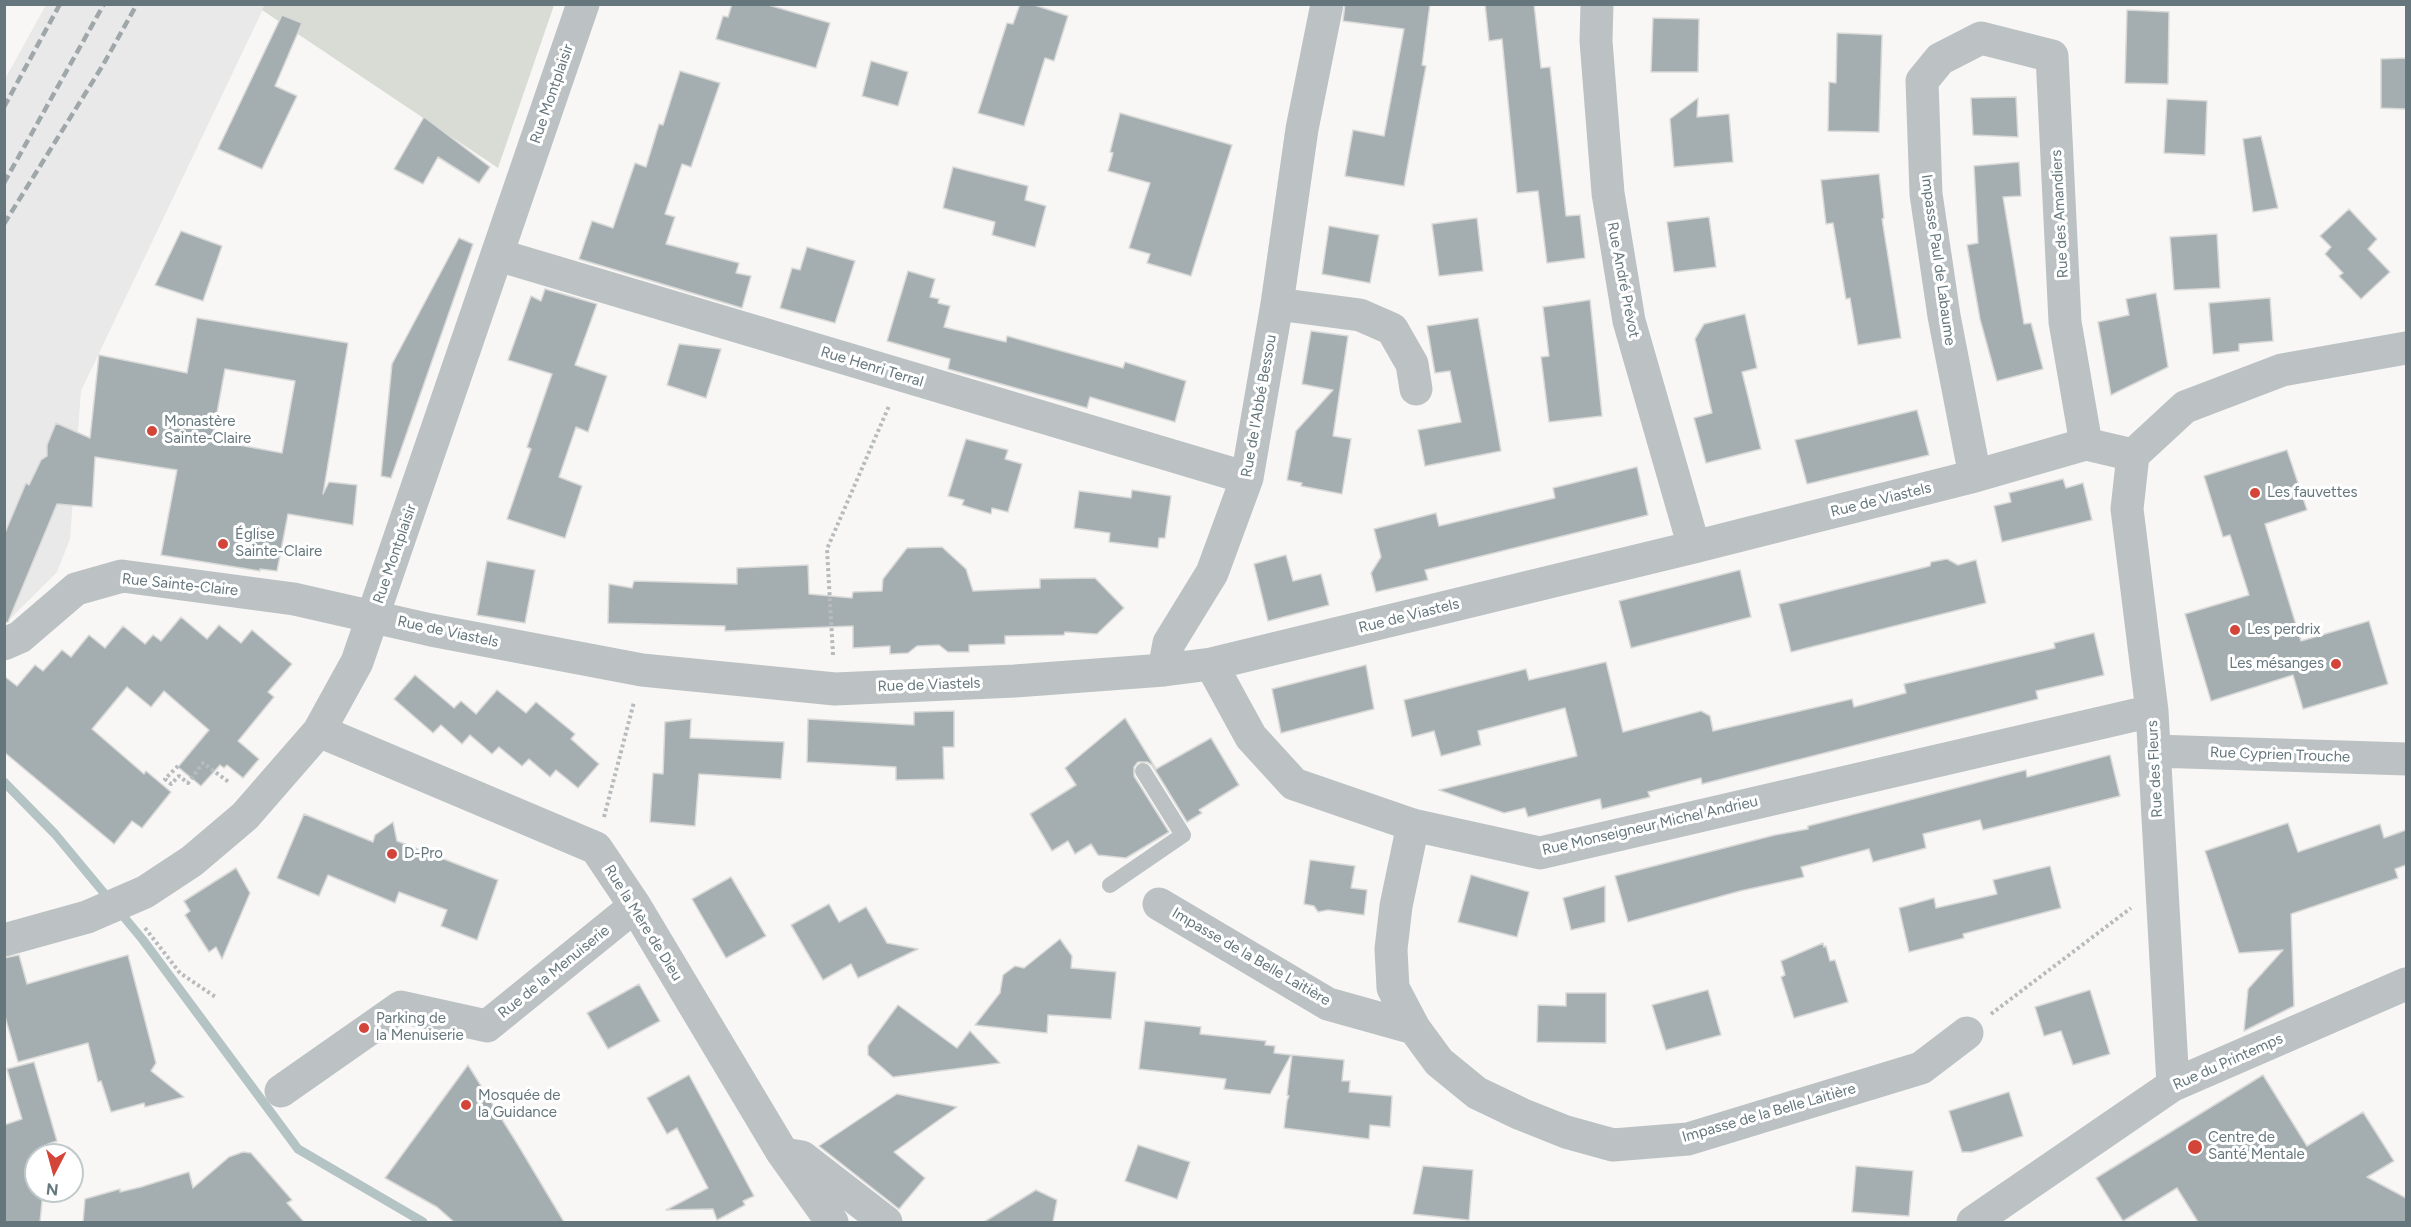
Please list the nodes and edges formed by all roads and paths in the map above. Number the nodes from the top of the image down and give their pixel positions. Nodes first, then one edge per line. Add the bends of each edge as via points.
1 (583, 4) edge
2 (1327, 4) edge
3 (1597, 4) edge
4 (1981, 38) joint
5 (498, 255) junction
6 (1277, 304) junction
7 (2406, 348) edge
8 (902, 376) junction
9 (1416, 389) dead end
10 (2086, 444) junction
11 (2133, 455) junction
12 (1975, 476) junction
13 (1247, 478) junction
14 (1694, 547) junction
15 (373, 616) junction
16 (4, 644) edge
17 (1211, 664) junction
18 (642, 670) junction
19 (1164, 670) junction
20 (835, 689) junction
21 (2152, 711) junction
22 (319, 732) junction
23 (2154, 751) junction
24 (2406, 759) edge
25 (178, 766) dead end
26 (1143, 771) dead end
27 (256, 803) junction
28 (1413, 825) junction
29 (596, 848) junction
30 (1110, 885) dead end
31 (2161, 886) junction
32 (134, 897) junction
33 (1159, 904) dead end
34 (635, 906) junction
35 (4, 940) edge
36 (2406, 984) edge
37 (217, 998) dead end
38 (1414, 1028) junction
39 (1967, 1033) joint
40 (2173, 1085) junction
41 (281, 1091) dead end
42 (782, 1152) junction
43 (832, 1222) edge
44 (886, 1222) edge
45 (1973, 1222) edge

1 - 5 street, Rue Montplaisir
2 - 6 street, Rue de l'Abbé Bessou via 1302,129
3 - 14 street, Rue André Prévot via 1596,41 1608,193 1629,321
4 - 10 street, Rue des Amandiers via 2052,56 2065,322
4 - 12 street, Impasse Paul de Labaume via 1940,59 1922,81 1926,194 1944,316
5 - 8 street, Rue Henri Terral
5 - 15 street, Rue Montplaisir
6 - 9 street via 1360,315 1392,329 1412,364
6 - 13 street, Rue de l'Abbé Bessou
7 - 11 street via 2282,370 2185,407
8 - 13 street, Rue Henri Terral
8 - 20 path via 827,549
10 - 11 street, Rue de Viastels
10 - 12 street, Rue de Viastels
11 - 21 street, Rue des Fleurs via 2127,509
12 - 14 street, Rue de Viastels
13 - 19 street, Rue de l'Abbé Bessou via 1212,573 1169,643
14 - 17 street, Rue de Viastels
15 - 16 street, Rue Sainte-Claire via 294,599 122,576 76,589 20,636
15 - 18 street, Rue de Viastels
15 - 22 street, Rue Montplaisir via 357,662
17 - 19 street, Rue de Viastels
17 - 28 street, Rue Monseigneur Michel Andrieu via 1251,737 1294,784
18 - 20 street, Rue de Viastels
18 - 29 path
19 - 20 street, Rue de Viastels
21 - 23 street, Rue des Fleurs
21 - 28 street, Rue Monseigneur Michel Andrieu via 1540,853
22 - 27 street, Rue Montplaisir
22 - 29 street, Rue la Mère de Dieu
23 - 24 street, Rue Cyprien Trouche
23 - 31 street, Rue des Fleurs
25 - 27 path via 165,779 171,784 179,776 188,783 203,764
26 - 30 lane via 1183,835
27 - 32 street, Rue Montplaisir via 192,861
28 - 38 street, Impasse de la Belle Laitière via 1391,949 1392,988
29 - 34 street, Rue la Mère de Dieu
31 - 39 path
31 - 40 street, Rue des Fleurs
32 - 35 street, Rue Montplaisir via 87,917
32 - 37 path via 180,973
33 - 38 street, Impasse de la Belle Laitière via 1328,1004
34 - 41 street, Rue de la Menuiserie via 487,1026 400,1007
34 - 42 street, Rue la Mère de Dieu
36 - 40 street, Rue du Printemps
38 - 39 street, Impasse de la Belle Laitière via 1439,1062 1477,1093 1566,1132 1613,1145 1688,1139 1921,1068
40 - 45 street, Rue du Printemps
42 - 43 street, Rue la Mère de Dieu
42 - 44 street via 802,1157

